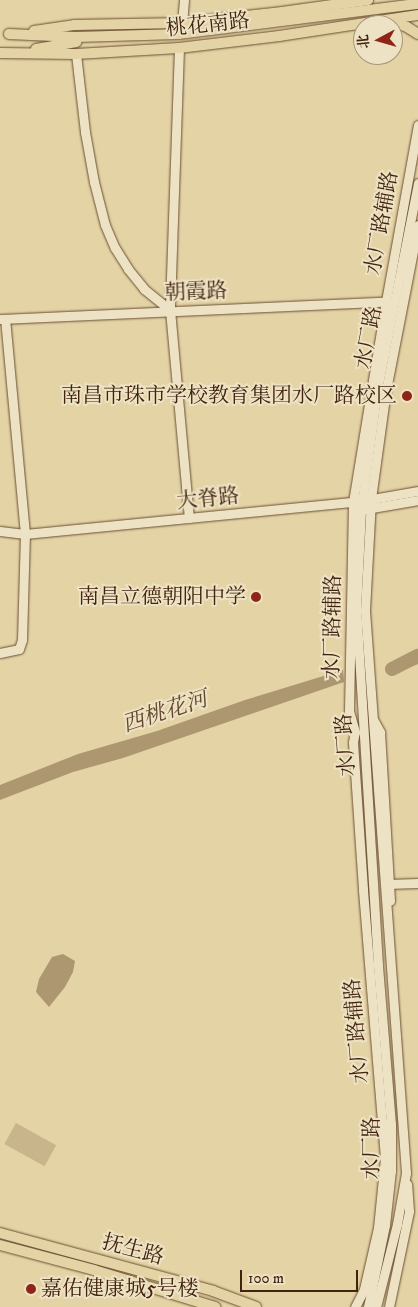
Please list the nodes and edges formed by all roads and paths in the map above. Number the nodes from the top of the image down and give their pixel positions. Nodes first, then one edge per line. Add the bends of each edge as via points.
1 (184, 0) edge
2 (368, 0) edge
3 (418, 4) edge
4 (418, 8) edge
5 (418, 15) edge
6 (403, 17) edge
7 (182, 23) junction
8 (353, 25) edge
9 (403, 26) edge
10 (5, 34) edge
11 (418, 34) edge
12 (76, 39) junction
13 (179, 48) junction
14 (5, 53) edge
15 (76, 54) junction
16 (418, 125) edge
17 (417, 189) edge
18 (418, 225) edge
19 (418, 246) edge
20 (395, 301) junction
21 (170, 310) junction
22 (2, 319) edge
23 (418, 491) edge
24 (418, 500) edge
25 (358, 504) junction
26 (371, 504) junction
27 (189, 518) junction
28 (0, 532) edge
29 (25, 534) junction
30 (0, 654) edge
31 (418, 883) edge
32 (387, 884) junction
33 (393, 999) junction
34 (0, 1233) edge
35 (0, 1245) edge
36 (370, 1306) edge
37 (215, 1307) edge
38 (256, 1307) edge
39 (355, 1307) edge
40 (389, 1307) edge

1 - 7 street
2 - 7 main road, 桃花南路
3 - 12 main road via 179,34
4 - 12 main road via 188,37
5 - 6 main road, 桃花南路
7 - 10 main road, 桃花南路 via 74,25
8 - 13 main road, 桃花南路
9 - 11 main road
10 - 12 main road
12 - 14 main road
13 - 15 main road, 桃花南路
13 - 21 street
14 - 15 main road, 桃花南路
15 - 21 street via 85,132 105,225 128,269
16 - 20 street, 水厂路辅路
17 - 20 street, 水厂路
18 - 20 street, 水厂路
19 - 26 street, 水厂路辅路
20 - 21 street, 朝霞路
20 - 25 street, 水厂路
20 - 26 street, 水厂路
21 - 22 street, 朝霞路
21 - 27 street
22 - 29 street
23 - 26 street, 大脊路
24 - 26 street, 大脊路
25 - 26 street, 大脊路
25 - 27 street, 大脊路
25 - 36 street, 水厂路 via 356,610 361,713 391,1171
25 - 39 street, 水厂路辅路 via 348,711 355,732 353,742 363,889 386,1158 378,1228 364,1289
26 - 32 street, 水厂路 via 365,610
27 - 29 street, 大脊路
28 - 29 street, 大脊路
29 - 30 street via 22,640 19,649
31 - 32 street
32 - 33 street, 水厂路
33 - 36 street, 水厂路 via 406,1173 396,1224
33 - 40 street, 水厂路辅路 via 409,1211
34 - 38 main road, 抚生路 via 213,1291
35 - 37 main road, 抚生路

